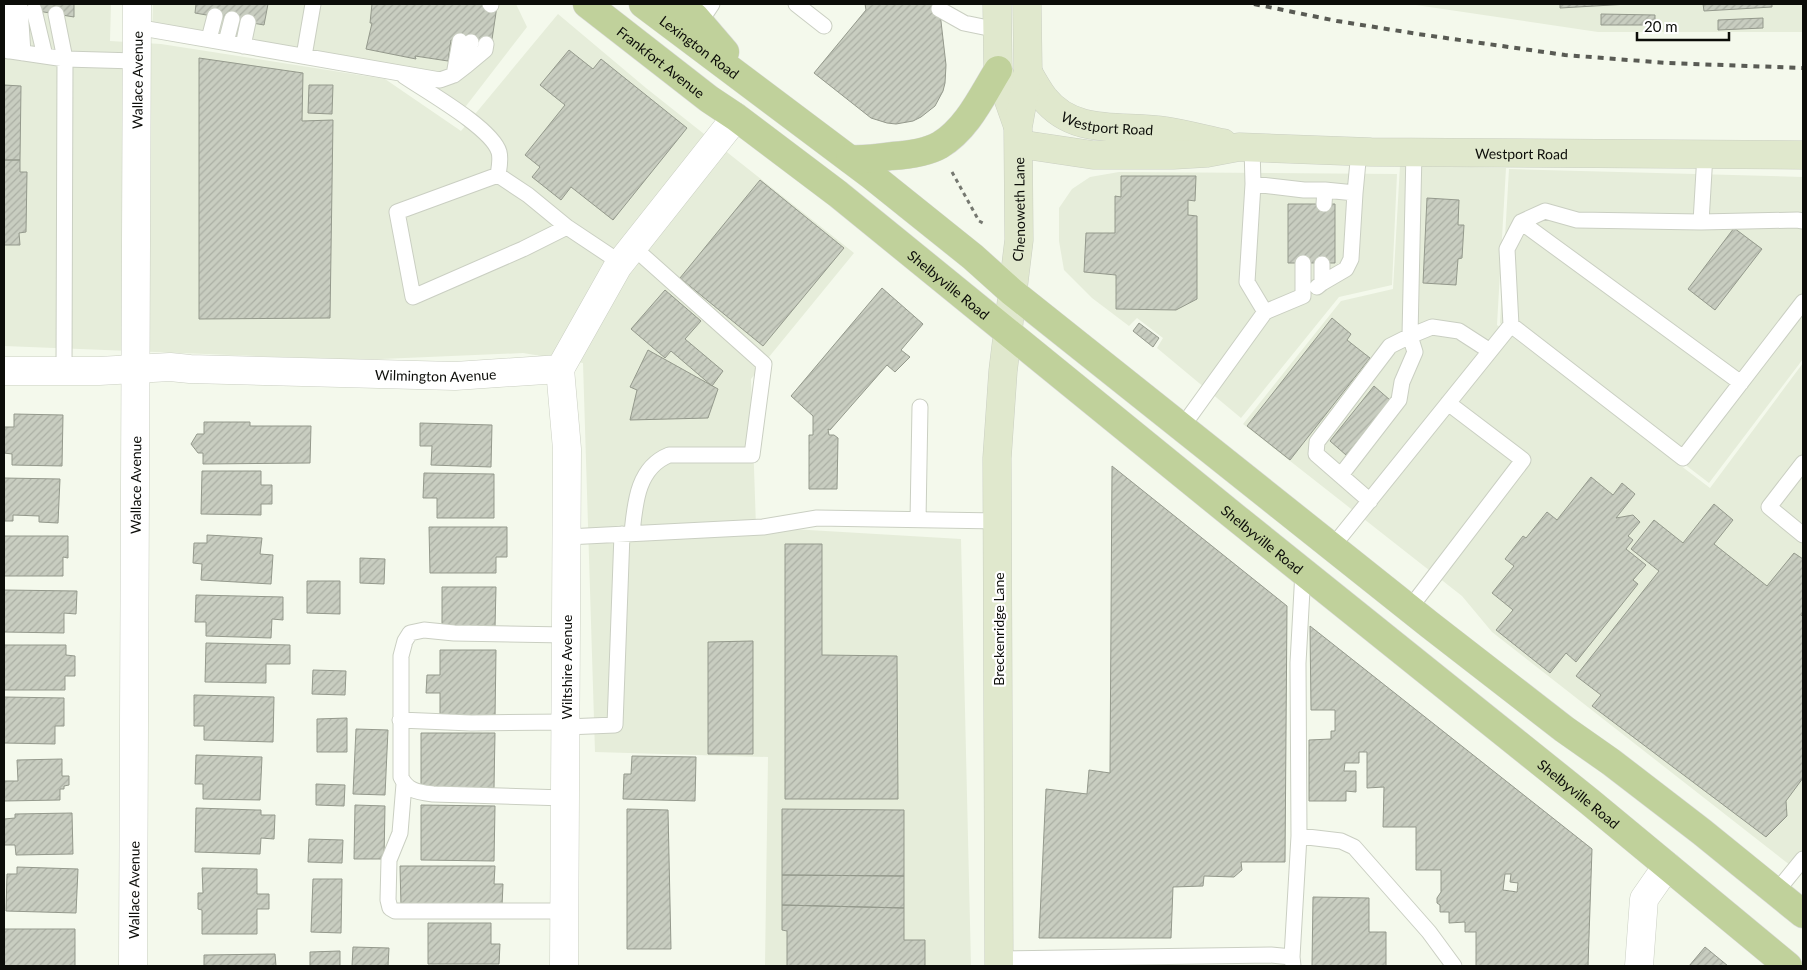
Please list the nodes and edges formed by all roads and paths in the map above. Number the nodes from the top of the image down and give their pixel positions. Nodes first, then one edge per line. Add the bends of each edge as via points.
1 (313, 4) edge
2 (587, 4) edge
3 (643, 4) edge
4 (678, 4) edge
5 (796, 4) edge
6 (1027, 4) edge
7 (20, 8) junction
8 (939, 9) dead end
9 (56, 14) dead end
10 (136, 15) edge
11 (215, 16) dead end
12 (997, 17) edge
13 (232, 19) dead end
14 (248, 22) dead end
15 (700, 22) edge
16 (824, 26) dead end
17 (209, 39) junction
18 (226, 42) junction
19 (243, 46) junction
20 (6, 51) edge
21 (24, 53) junction
22 (45, 56) junction
23 (304, 56) junction
24 (65, 59) junction
25 (136, 61) junction
26 (998, 70) junction
27 (399, 72) junction
28 (1028, 72) junction
29 (454, 75) junction
30 (736, 117) junction
31 (1019, 136) junction
32 (1246, 147) junction
33 (1359, 151) junction
34 (1414, 152) junction
35 (1705, 154) junction
36 (1803, 155) edge
37 (850, 159) junction
38 (950, 170) dead end
39 (498, 175) junction
40 (1252, 184) junction
41 (1355, 193) junction
42 (1803, 221) edge
43 (1521, 222) junction
44 (1701, 222) junction
45 (983, 223) dead end
46 (567, 227) junction
47 (627, 255) junction
48 (1303, 263) dead end
49 (1322, 264) dead end
50 (1322, 283) junction
51 (1012, 292) junction
52 (1303, 296) junction
53 (1803, 302) edge
54 (1265, 312) junction
55 (1511, 325) junction
56 (1008, 332) junction
57 (1410, 336) junction
58 (1490, 351) junction
59 (135, 368) junction
60 (560, 368) junction
61 (64, 370) junction
62 (4, 371) edge
63 (1741, 383) junction
64 (1448, 402) junction
65 (920, 407) dead end
66 (1182, 427) junction
67 (1803, 464) edge
68 (1341, 476) junction
69 (1370, 500) junction
70 (918, 520) junction
71 (998, 521) junction
72 (627, 534) junction
73 (1803, 535) edge
74 (566, 537) junction
75 (1333, 546) junction
76 (1303, 571) junction
77 (1410, 608) junction
78 (566, 635) junction
79 (400, 720) junction
80 (566, 725) junction
81 (404, 784) junction
82 (565, 798) junction
83 (1299, 836) junction
84 (1803, 859) edge
85 (1667, 866) junction
86 (1776, 892) junction
87 (565, 911) junction
88 (1803, 914) edge
89 (998, 962) edge
90 (1292, 962) edge
91 (134, 966) edge
92 (564, 966) edge
93 (1454, 966) edge
94 (1639, 966) edge
95 (1788, 966) edge

1 - 23 lane
2 - 30 main road, Frankfort Avenue via 708,99
3 - 15 main road, Lexington Road
4 - 15 main road
5 - 16 lane
6 - 28 main road, Chenoweth Lane
7 - 20 lane
7 - 21 lane
7 - 22 lane
8 - 12 lane via 964,23
9 - 24 lane
10 - 17 lane
10 - 25 street, Wallace Avenue
11 - 17 lane
12 - 26 main road, Chenoweth Lane
13 - 18 lane
14 - 19 lane
15 - 37 main road via 758,89
17 - 18 lane
18 - 19 lane
19 - 23 lane
20 - 21 lane
21 - 22 lane
22 - 24 lane
23 - 27 lane
24 - 25 lane
24 - 61 lane
25 - 59 street, Wallace Avenue
26 - 31 main road, Chenoweth Lane
26 - 37 main road via 966,121 938,146 912,154
27 - 29 lane via 440,80
27 - 39 lane via 462,114 492,139 500,153
28 - 31 main road, Chenoweth Lane
28 - 32 main road, Westport Road via 1044,99 1080,124 1166,131
29 - 29 lane via 467,64 485,50 472,42
30 - 47 street
30 - 56 main road, Shelbyville Road via 838,194
31 - 32 main road, Westport Road via 1103,155 1173,155
31 - 51 main road, Chenoweth Lane via 1019,240
32 - 33 main road, Westport Road
32 - 40 lane
33 - 34 main road, Westport Road
33 - 41 lane
34 - 35 main road, Westport Road
34 - 57 lane
35 - 36 main road, Westport Road
35 - 44 lane
37 - 51 main road
38 - 45 path
39 - 46 lane
39 - 46 lane via 397,212 412,297
40 - 41 lane via 1303,197
40 - 54 lane via 1247,282
41 - 50 lane via 1351,259 1346,269
42 - 44 lane
43 - 44 lane via 1545,211 1577,220
43 - 55 lane via 1507,249
43 - 63 lane
46 - 47 lane
47 - 60 street
47 - 72 lane via 764,364 752,455 669,455 660,459 649,469 640,485
48 - 52 lane
49 - 50 lane
50 - 52 lane
51 - 56 main road, Breckenridge Lane
51 - 66 main road
52 - 54 lane
53 - 63 lane
54 - 66 lane
55 - 58 lane
55 - 63 lane via 1683,458
56 - 71 main road, Breckenridge Lane via 999,422
56 - 76 main road, Shelbyville Road
57 - 58 lane via 1432,327 1459,331
57 - 68 lane via 1415,352 1402,382 1399,400
57 - 68 lane via 1390,346 1317,442 1316,454
58 - 64 lane
59 - 60 street, Wilmington Avenue via 455,376
59 - 61 street, Wilmington Avenue
59 - 91 street, Wallace Avenue
60 - 74 street, Wiltshire Avenue via 567,449
61 - 62 street, Wilmington Avenue
64 - 69 lane
64 - 77 lane via 1522,460
65 - 70 lane
66 - 75 main road
67 - 73 lane via 1769,507
68 - 69 lane
69 - 75 lane
70 - 71 lane
70 - 72 lane via 817,518 764,527
71 - 89 main road, Breckenridge Lane
72 - 74 lane
72 - 80 lane via 616,724
74 - 78 street, Wiltshire Avenue
75 - 77 main road
76 - 83 lane via 1298,663
76 - 85 main road, Shelbyville Road
77 - 86 main road
78 - 79 lane via 424,630 410,633 404,641 401,656
78 - 80 street, Wiltshire Avenue
79 - 80 lane
79 - 81 lane via 401,777
80 - 82 street, Wiltshire Avenue
81 - 82 lane via 415,792 432,794
81 - 87 lane via 400,833 390,860 390,908
82 - 87 street, Wiltshire Avenue
83 - 90 lane
83 - 93 lane via 1341,841 1354,847 1429,932
84 - 86 lane
85 - 94 street via 1644,899
85 - 95 main road, Shelbyville Road
86 - 88 main road
87 - 92 street, Wiltshire Avenue
89 - 90 lane via 1271,955

